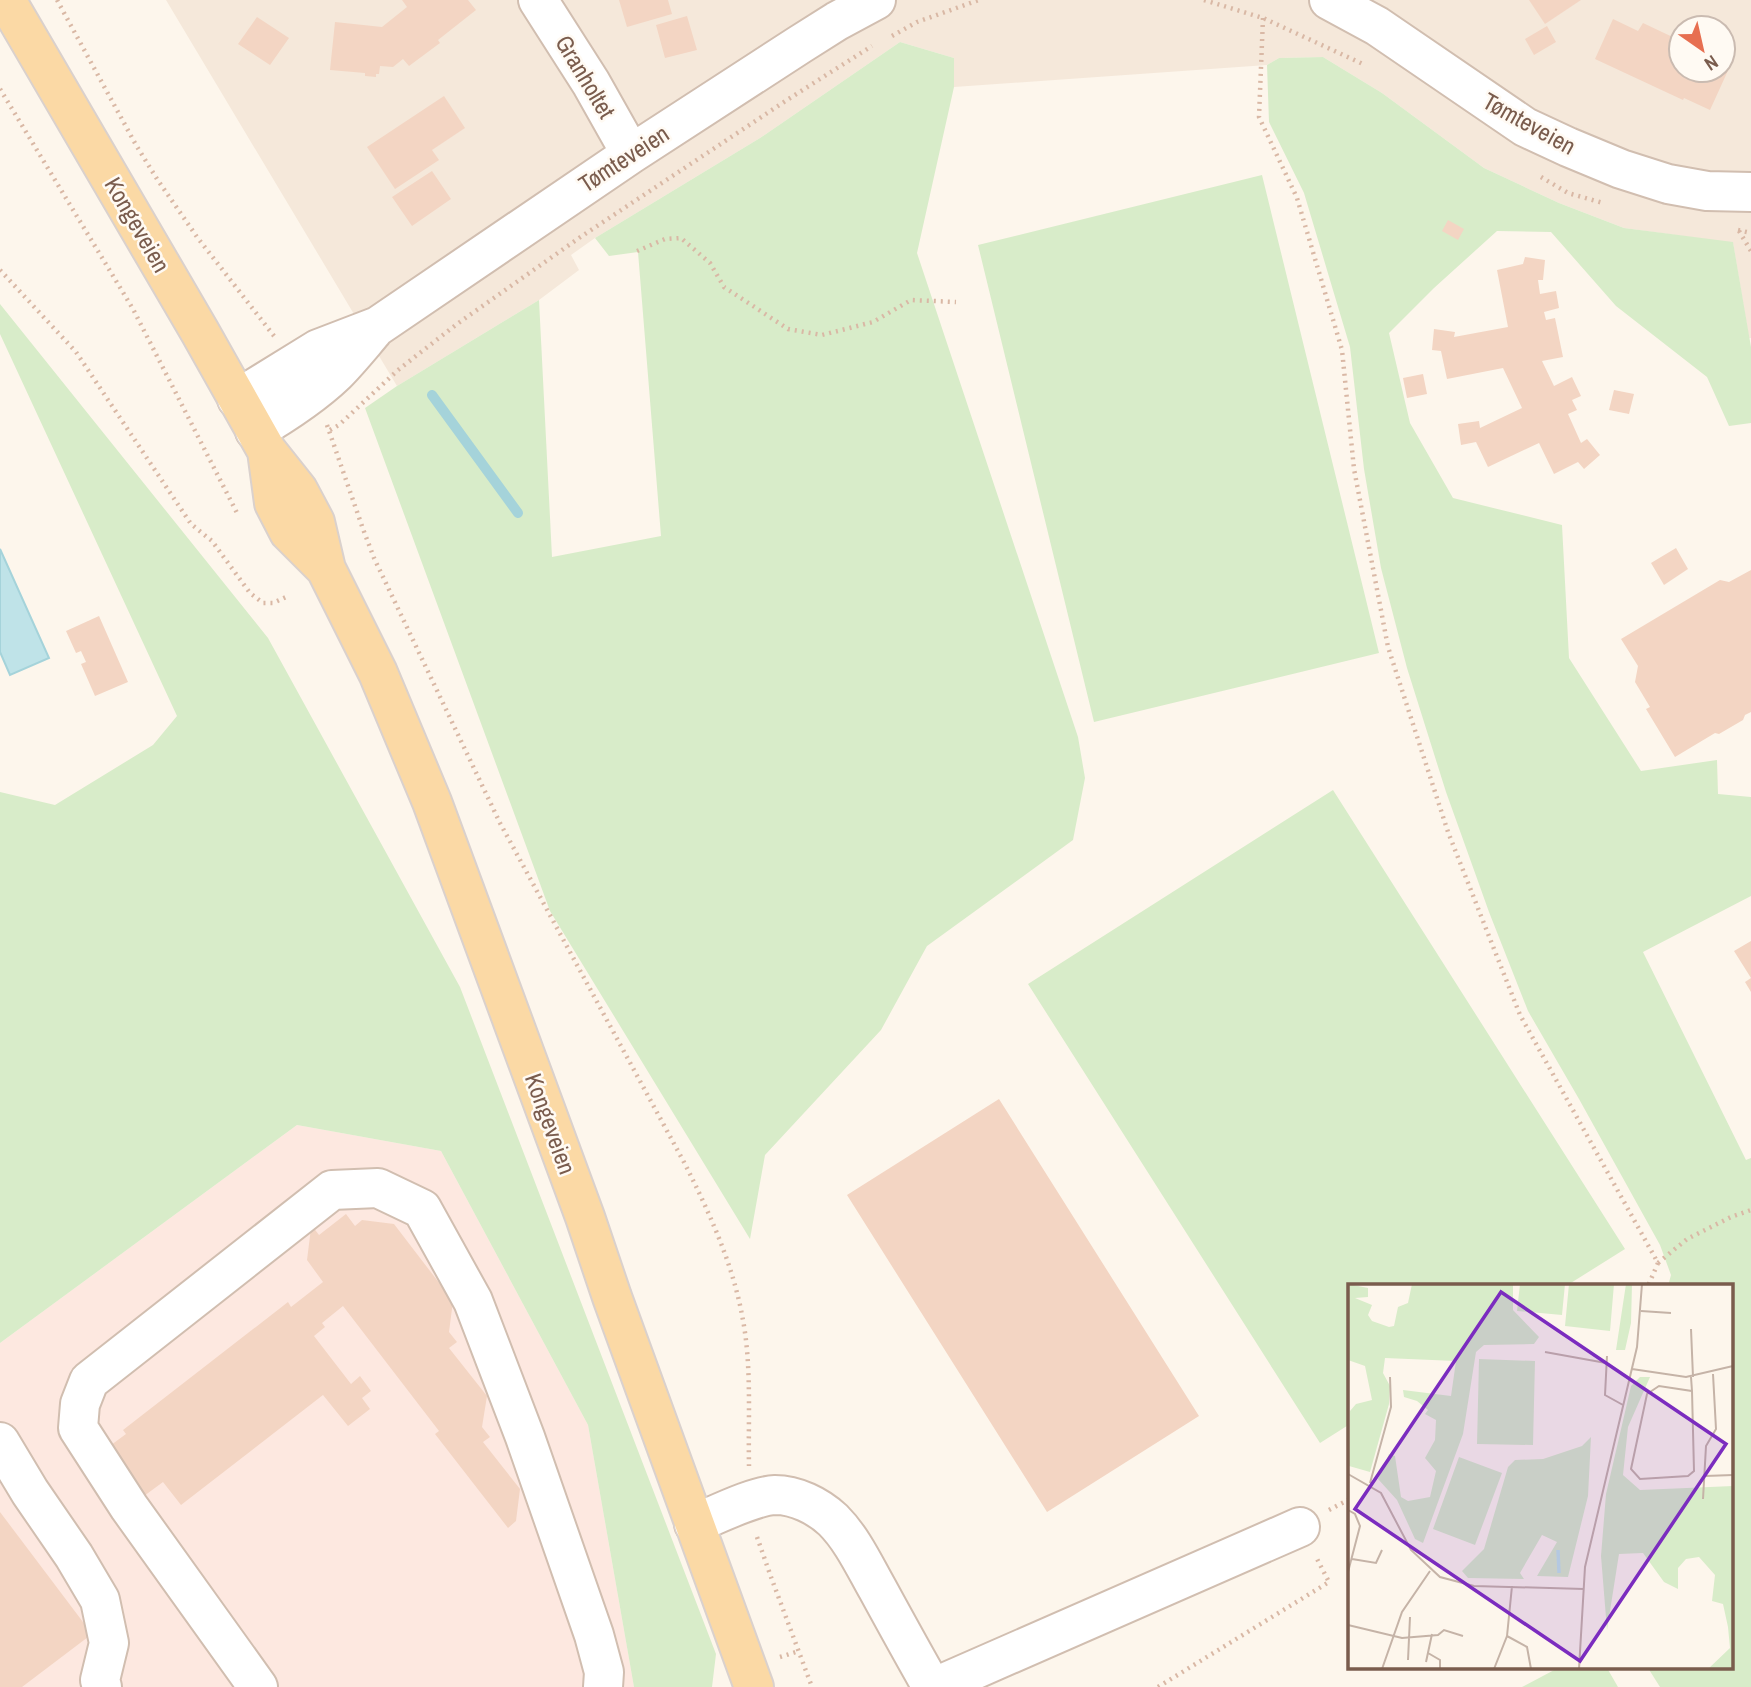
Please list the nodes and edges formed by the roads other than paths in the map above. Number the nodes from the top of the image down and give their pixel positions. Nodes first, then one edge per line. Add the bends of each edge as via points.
1 (6, 0) edge
2 (538, 0) edge
3 (876, 0) edge
4 (1329, 0) edge
5 (631, 154) junction
6 (1751, 192) edge
7 (253, 427) junction
8 (0, 1442) edge
9 (694, 1524) junction
10 (1300, 1527) road end
11 (102, 1687) edge
12 (258, 1687) edge
13 (603, 1687) edge
14 (754, 1687) edge
15 (933, 1687) edge

1 - 7 main road, Kongeveien
2 - 5 street, Granholtet
3 - 5 street, Tømteveien via 808,38
4 - 6 street, Tømteveien via 1377,26 1525,127 1568,148 1668,184
5 - 7 street, Tømteveien via 378,326 318,349
7 - 9 main road, Kongeveien via 315,522 326,569 378,673 432,802
8 - 11 street via 100,1600 109,1643
9 - 14 main road, Kongeveien
9 - 15 street via 777,1495 824,1512 854,1548
10 - 15 street
12 - 13 street via 78,1428 80,1404 89,1381 332,1190 378,1188 422,1209 473,1301 594,1635 604,1672

